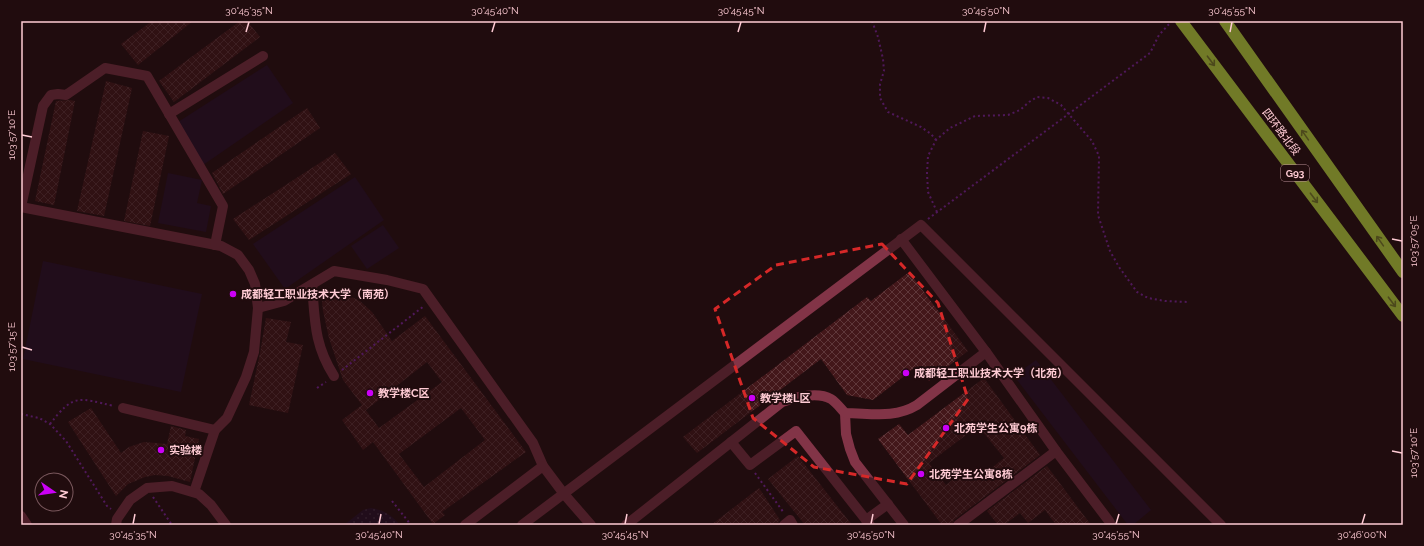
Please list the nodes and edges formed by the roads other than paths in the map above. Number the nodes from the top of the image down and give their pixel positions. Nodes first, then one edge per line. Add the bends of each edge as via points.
1 (1225, 21) edge
2 (1184, 25) edge
3 (263, 56) dead end
4 (169, 114) junction
5 (21, 207) edge
6 (902, 239) junction
7 (214, 245) junction
8 (1403, 272) edge
9 (312, 285) junction
10 (258, 308) junction
11 (1403, 316) edge
12 (986, 352) junction
13 (334, 376) road end
14 (123, 408) road end
15 (845, 413) junction
16 (215, 430) junction
17 (731, 442) junction
18 (1056, 451) junction
19 (543, 466) junction
20 (194, 492) junction
21 (564, 494) junction
22 (888, 504) junction
23 (21, 516) edge
24 (868, 522) edge
25 (27, 525) edge
26 (116, 525) edge
27 (226, 525) edge
28 (465, 525) edge
29 (522, 525) edge
30 (591, 525) edge
31 (626, 525) edge
32 (904, 525) edge
33 (958, 525) edge
34 (1111, 525) edge
35 (1221, 525) edge

8 -> 1 highway, 四环路北段 / G93
2 -> 11 highway, 四环路北段 / G93
3 - 4 street
4 - 5 street via 147,76 105,68 66,94 50,95 43,106
4 - 7 street via 223,206
5 - 7 street
6 - 12 street
6 - 21 street
6 - 35 street via 921,224
7 - 10 street via 238,255 249,270 255,284
9 - 10 street via 284,301
9 - 13 street via 315,326 326,363
9 - 19 street via 334,271 423,289 533,443
10 - 16 street via 254,352 246,377 227,418
12 - 15 street via 912,409 889,415
12 - 18 street
14 - 16 street
15 - 17 street via 831,399 820,396 796,397 782,402
15 - 22 street via 846,434 855,462
16 - 20 street
17 - 24 street via 750,465 796,431
17 - 31 street
18 - 33 street
18 - 34 street
19 - 21 street
19 - 28 street
20 - 26 street via 172,486 147,488 130,500
20 - 27 street via 211,505
21 - 29 street
21 - 30 street
22 - 24 street
22 - 32 street
23 - 25 street

